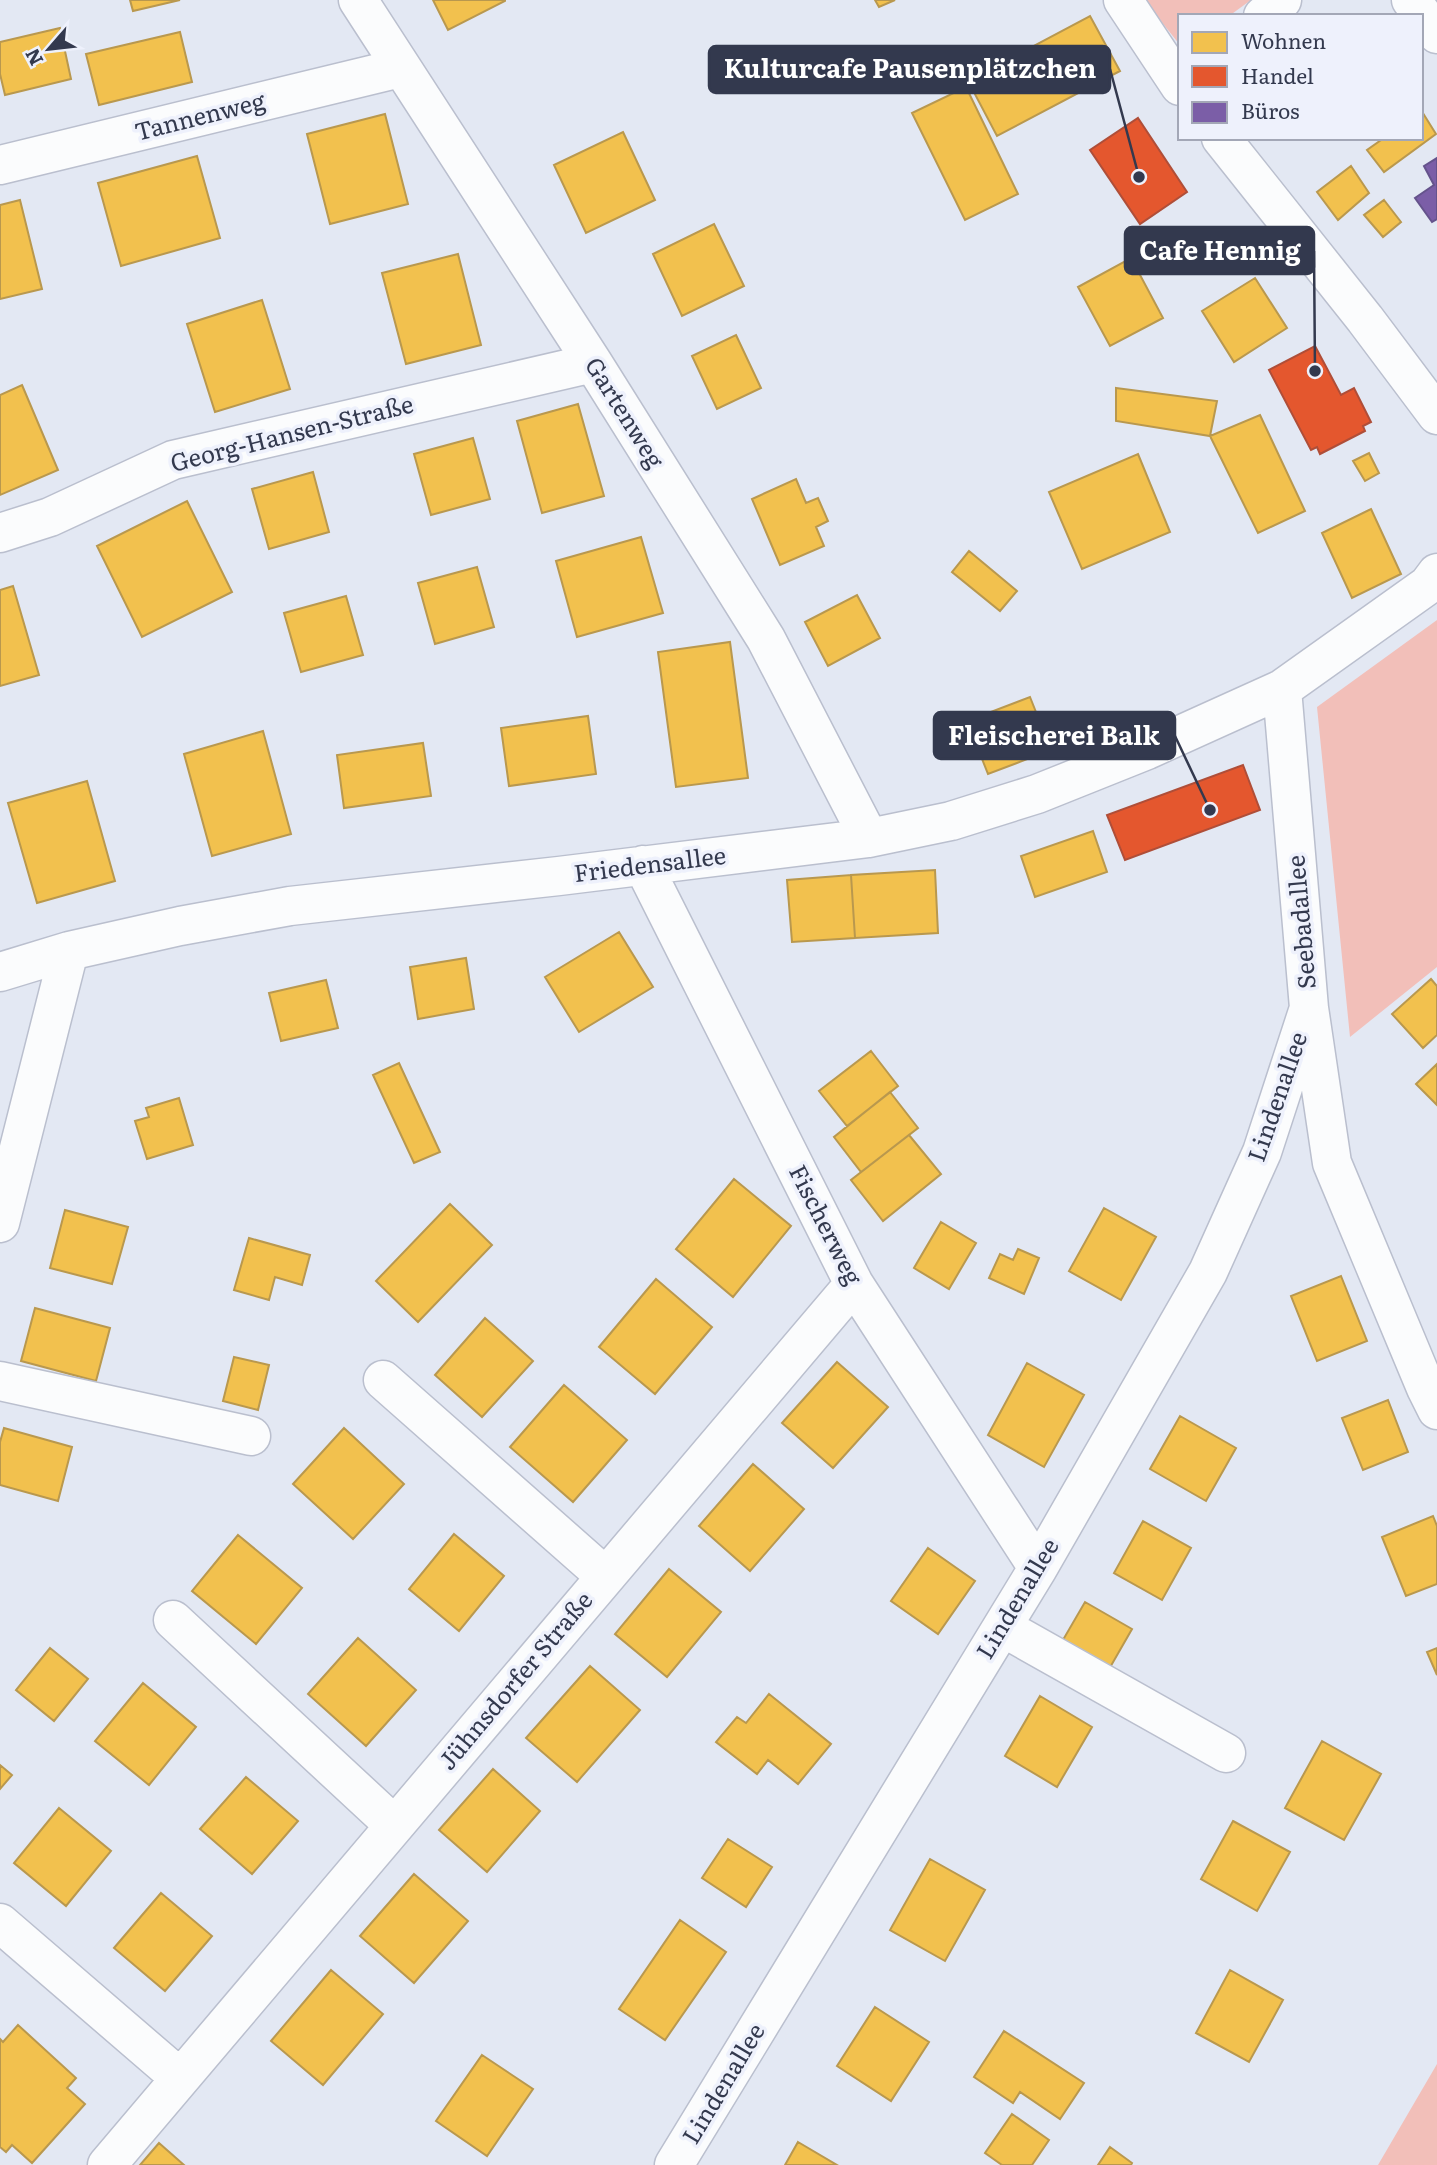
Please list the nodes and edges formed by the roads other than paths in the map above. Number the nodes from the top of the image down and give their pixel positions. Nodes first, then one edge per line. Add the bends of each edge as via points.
1 (358, 0) edge
2 (1124, 0) edge
3 (1282, 0) edge
4 (1411, 0) edge
5 (1265, 14) edge
6 (1422, 14) edge
7 (1423, 16) edge
8 (1437, 34) edge
9 (400, 68) junction
10 (1178, 82) edge
11 (1223, 140) edge
12 (0, 166) edge
13 (593, 363) junction
14 (1437, 415) edge
15 (0, 533) edge
16 (1437, 573) edge
17 (1282, 690) junction
18 (869, 838) junction
19 (643, 865) junction
20 (69, 951) junction
21 (0, 972) edge
22 (1309, 1007) junction
23 (0, 1223) edge
24 (854, 1284) junction
25 (383, 1380) dead end
26 (0, 1381) edge
27 (1437, 1410) edge
28 (251, 1436) dead end
29 (1038, 1568) junction
30 (605, 1576) junction
31 (173, 1620) dead end
32 (1002, 1627) junction
33 (1226, 1753) dead end
34 (394, 1825) junction
35 (0, 1923) edge
36 (180, 2078) junction
37 (107, 2165) edge
38 (674, 2165) edge

1 - 9 street, Gartenweg
2 - 10 street
3 - 5 street
4 - 6 street
7 - 8 street
9 - 12 street, Tannenweg
9 - 13 street, Gartenweg
11 - 14 street
13 - 15 street, Georg-Hansen-Straße via 173,460 50,517
13 - 18 street, Gartenweg via 766,639
16 - 17 street via 1428,585
17 - 18 street, Friedensallee via 1037,794 951,821
17 - 22 street, Seebadallee
18 - 19 street, Friedensallee
19 - 20 street, Friedensallee via 290,906
19 - 24 street, Fischerweg
20 - 21 street, Friedensallee
20 - 23 street
22 - 27 street, Seebadallee via 1332,1163
22 - 29 street, Lindenallee via 1262,1152 1208,1272
24 - 29 street, Fischerweg
24 - 30 street, Jühnsdorfer Straße
25 - 30 street
26 - 28 street
29 - 32 street, Lindenallee
30 - 34 street, Jühnsdorfer Straße
31 - 34 street
32 - 33 street
32 - 38 street, Lindenallee
34 - 36 street, Jühnsdorfer Straße
35 - 36 street
36 - 37 street, Jühnsdorfer Straße

